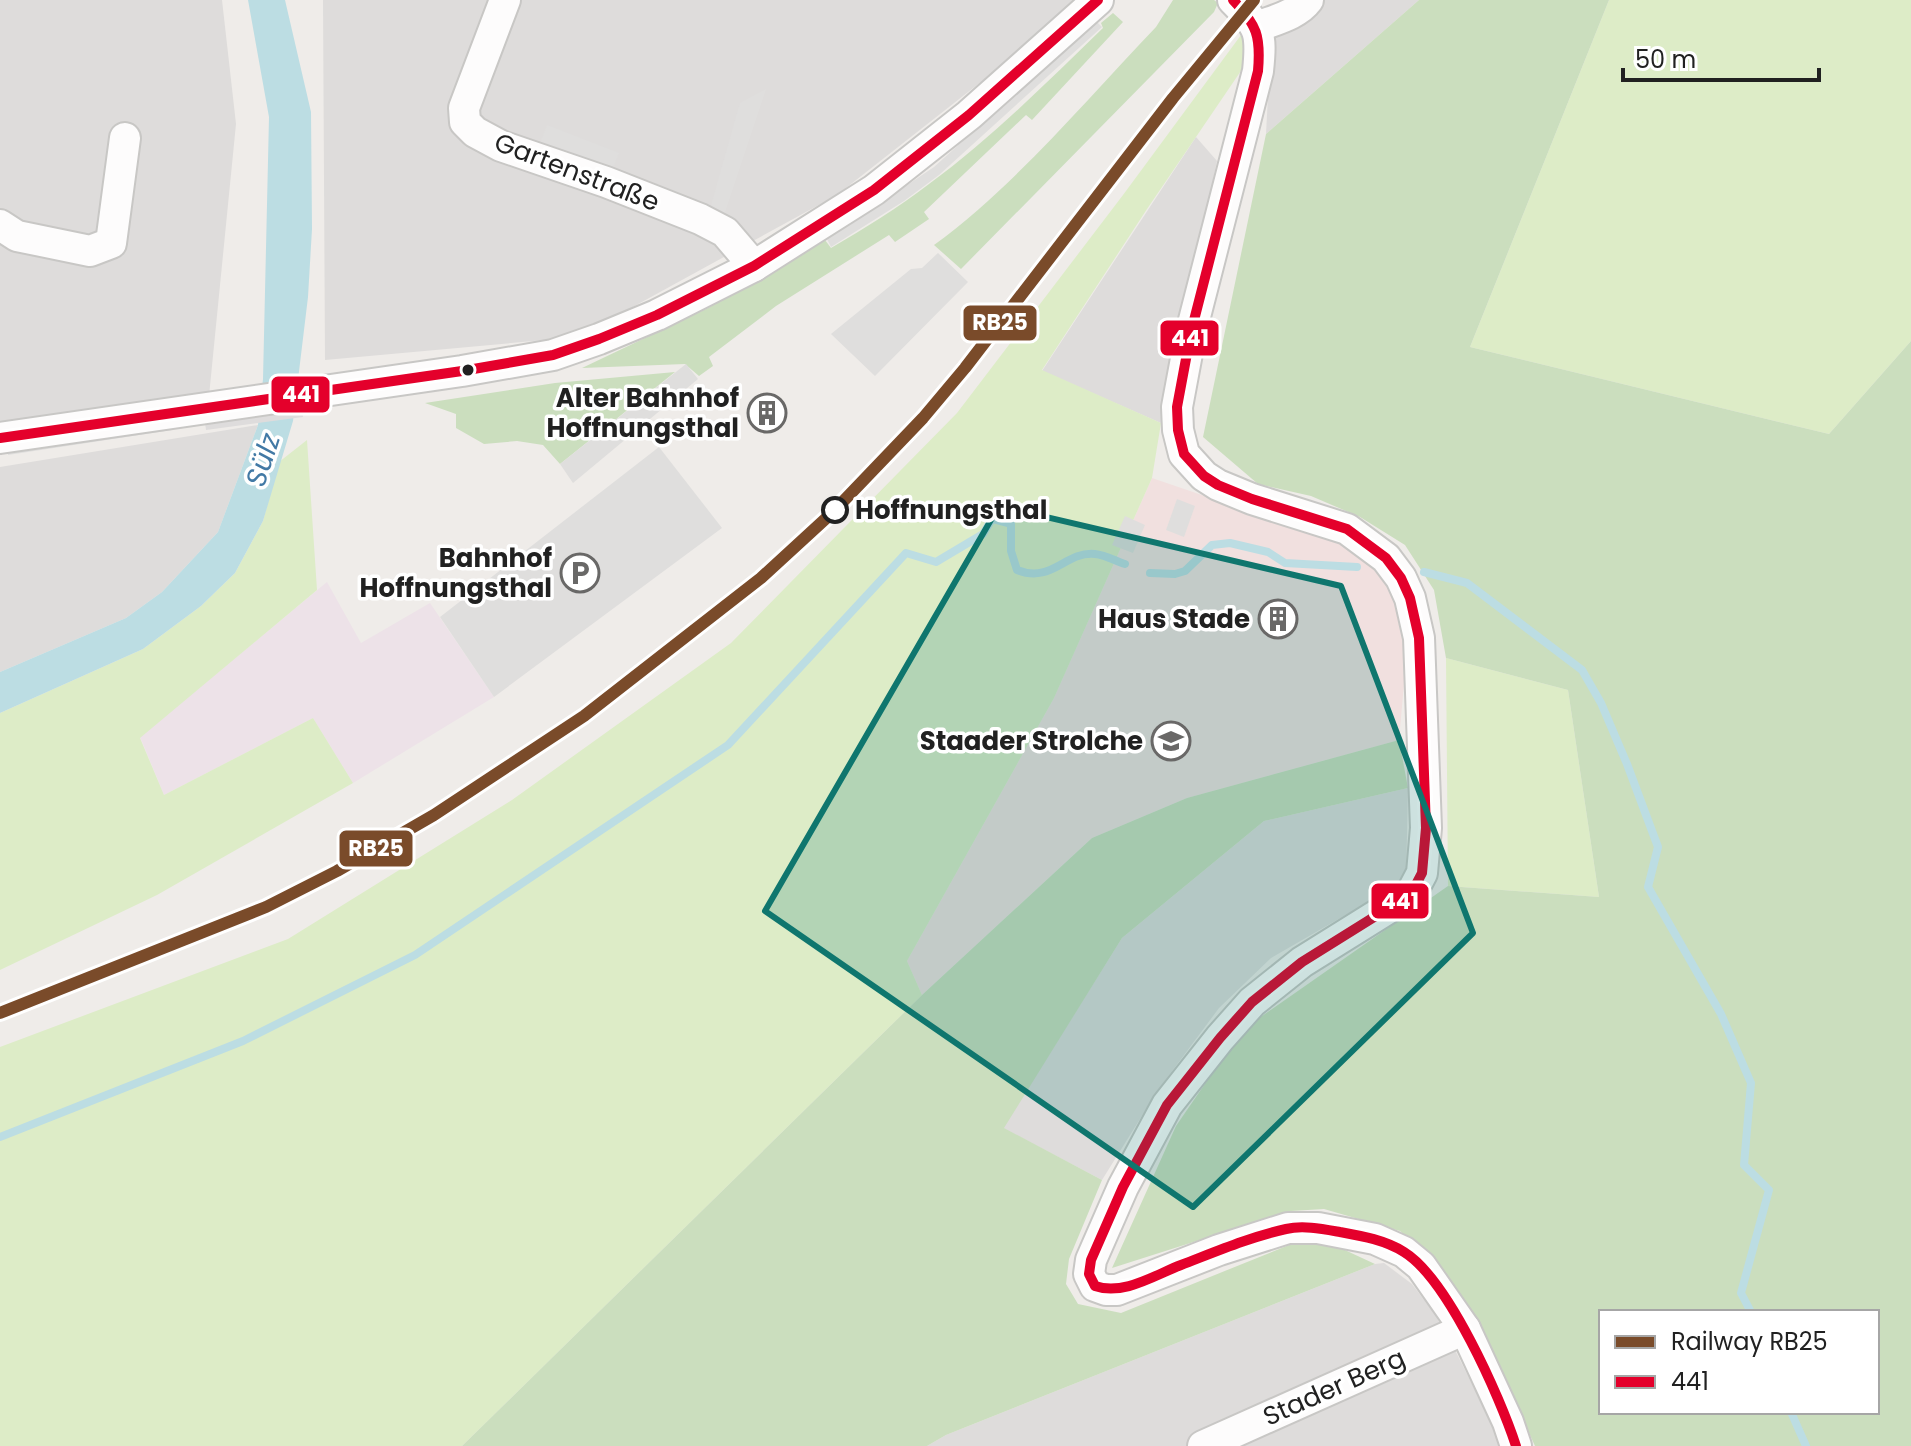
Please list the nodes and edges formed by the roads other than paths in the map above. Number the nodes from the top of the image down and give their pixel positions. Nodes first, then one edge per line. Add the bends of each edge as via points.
1 (505, 0) edge
2 (1098, 0) edge
3 (1233, 0) edge
4 (1308, 0) edge
5 (1257, 27) junction
6 (125, 138) dead end
7 (0, 225) edge
8 (754, 266) junction
9 (0, 438) edge
10 (1465, 1329) junction
11 (1203, 1446) edge
12 (1516, 1446) edge

1 - 8 street, Gartenstraße via 464,108 465,122 501,146 700,219 725,232
2 - 8 street via 969,115 874,190
3 - 5 street
4 - 5 street
5 - 10 street via 1258,71 1191,332 1177,407 1178,430 1184,454 1204,476 1252,499 1347,529 1386,558 1401,578 1419,638 1426,828 1422,873 1411,894 1302,962 1252,1002 1220,1038 1167,1105 1123,1187 1089,1274 1095,1286 1117,1290 1288,1228 1318,1228 1375,1239 1404,1252 1421,1266
6 - 7 street via 111,243 90,251 17,236
8 - 9 street via 657,315 553,355
10 - 11 street, Stader Berg
10 - 12 street

